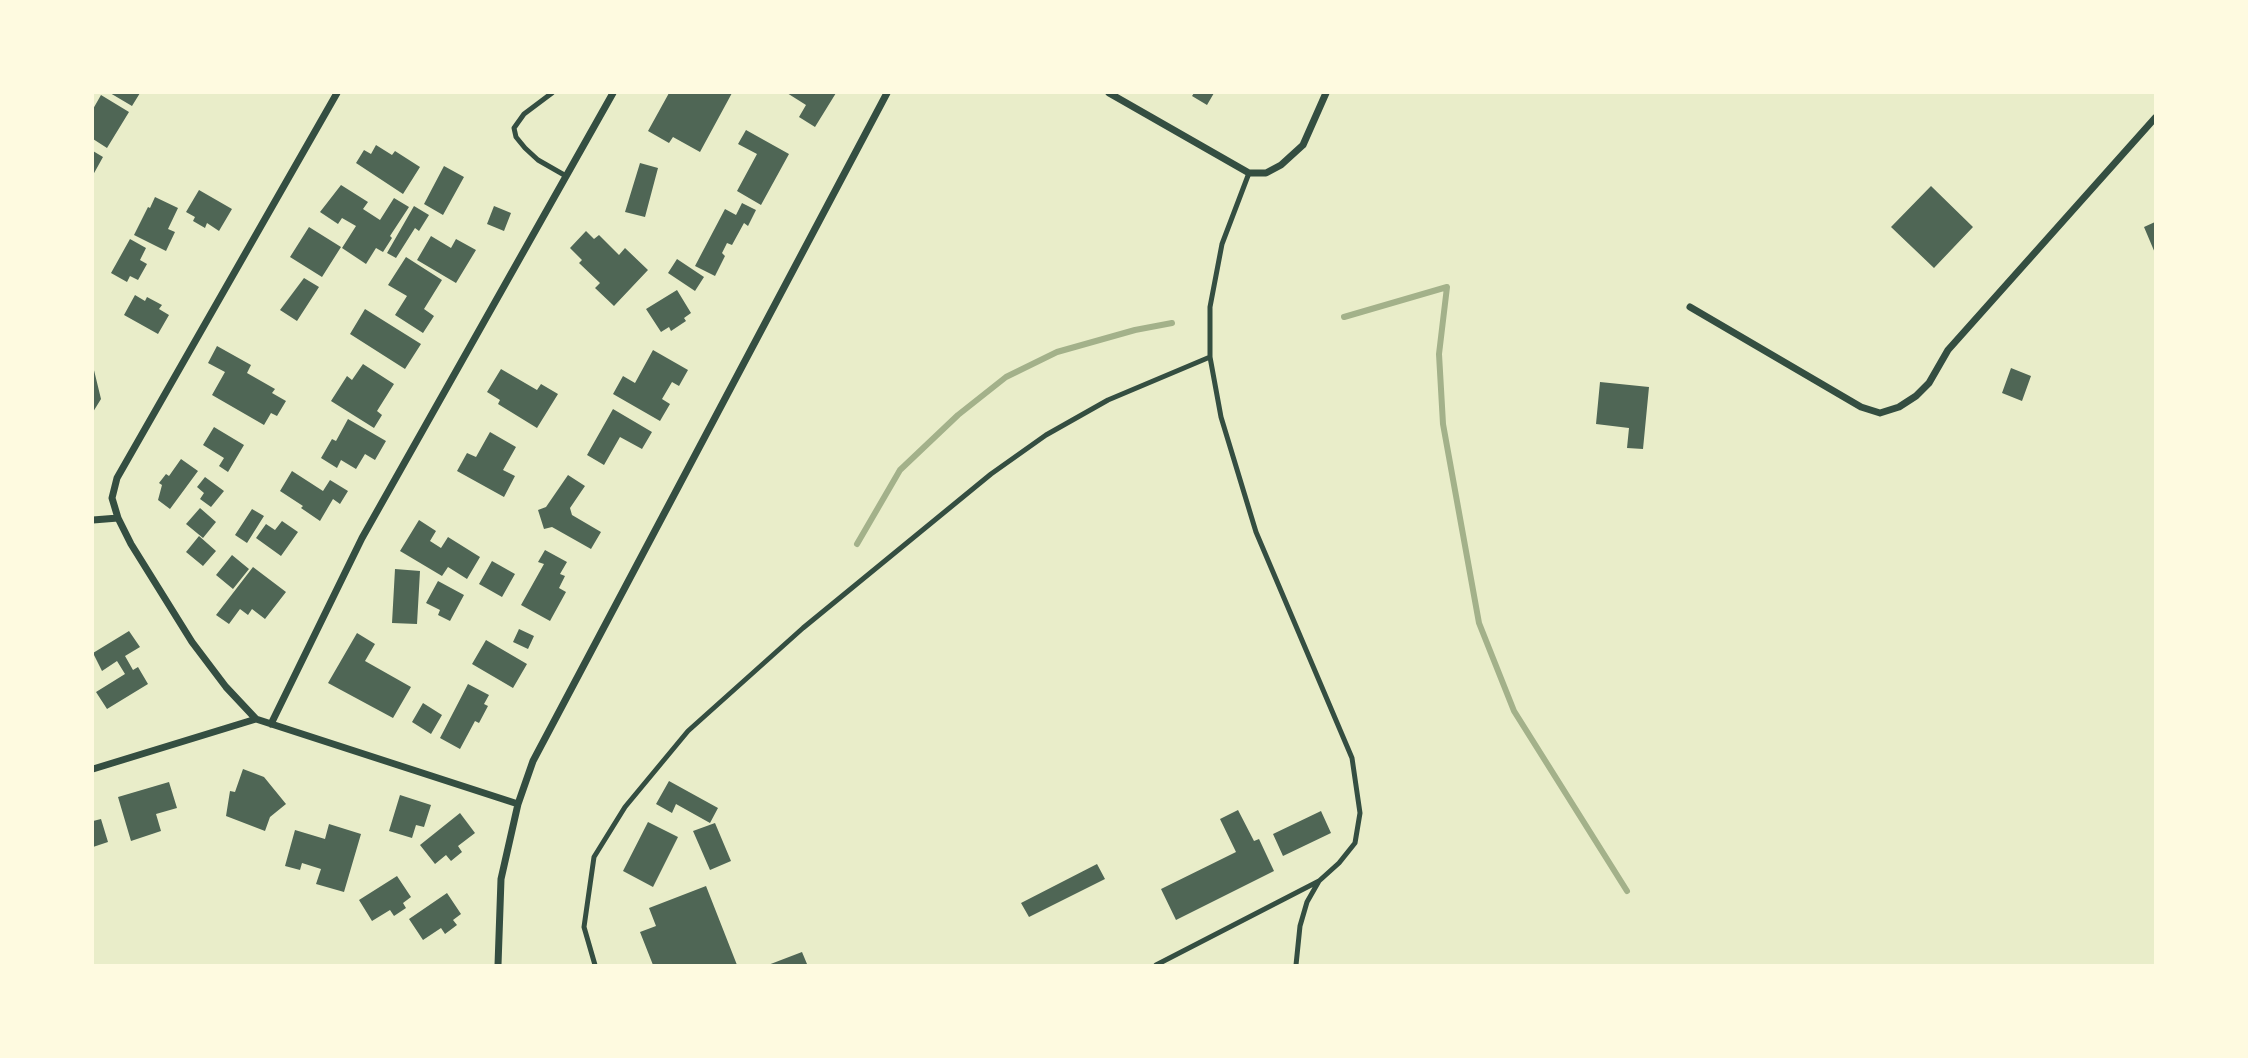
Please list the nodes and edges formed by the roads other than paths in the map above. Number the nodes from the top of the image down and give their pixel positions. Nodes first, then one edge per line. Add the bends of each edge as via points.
1 (337, 93) edge
2 (552, 93) edge
3 (612, 93) edge
4 (887, 93) edge
5 (1109, 93) edge
6 (1326, 93) edge
7 (2155, 118) edge
8 (1249, 173) junction
9 (566, 176) junction
10 (1690, 307) dead end
11 (1210, 357) junction
12 (118, 519) junction
13 (93, 520) edge
14 (256, 719) junction
15 (271, 724) junction
16 (93, 769) edge
17 (518, 804) junction
18 (1319, 881) junction
19 (498, 965) edge
20 (595, 965) edge
21 (1156, 965) edge
22 (1296, 965) edge

1 - 12 street via 117,478 112,498
2 - 9 lane via 524,114 514,128 516,137 538,160
3 - 9 street
4 - 17 street via 575,678 533,761
5 - 8 street
6 - 8 street via 1303,145 1266,173
7 - 10 street via 1948,350 1929,383 1899,407 1880,413 1861,407
8 - 11 lane via 1217,269 1210,307
9 - 15 street via 362,538
11 - 18 lane via 1221,417 1256,532 1352,758 1359,826 1354,843
11 - 20 lane via 1108,400 1046,435 991,474 803,628 688,731 625,807 594,858 584,927
12 - 13 street
12 - 14 street via 192,642
14 - 15 street
14 - 16 street
15 - 17 street
17 - 19 street via 501,879
18 - 21 lane
18 - 22 lane via 1300,926

